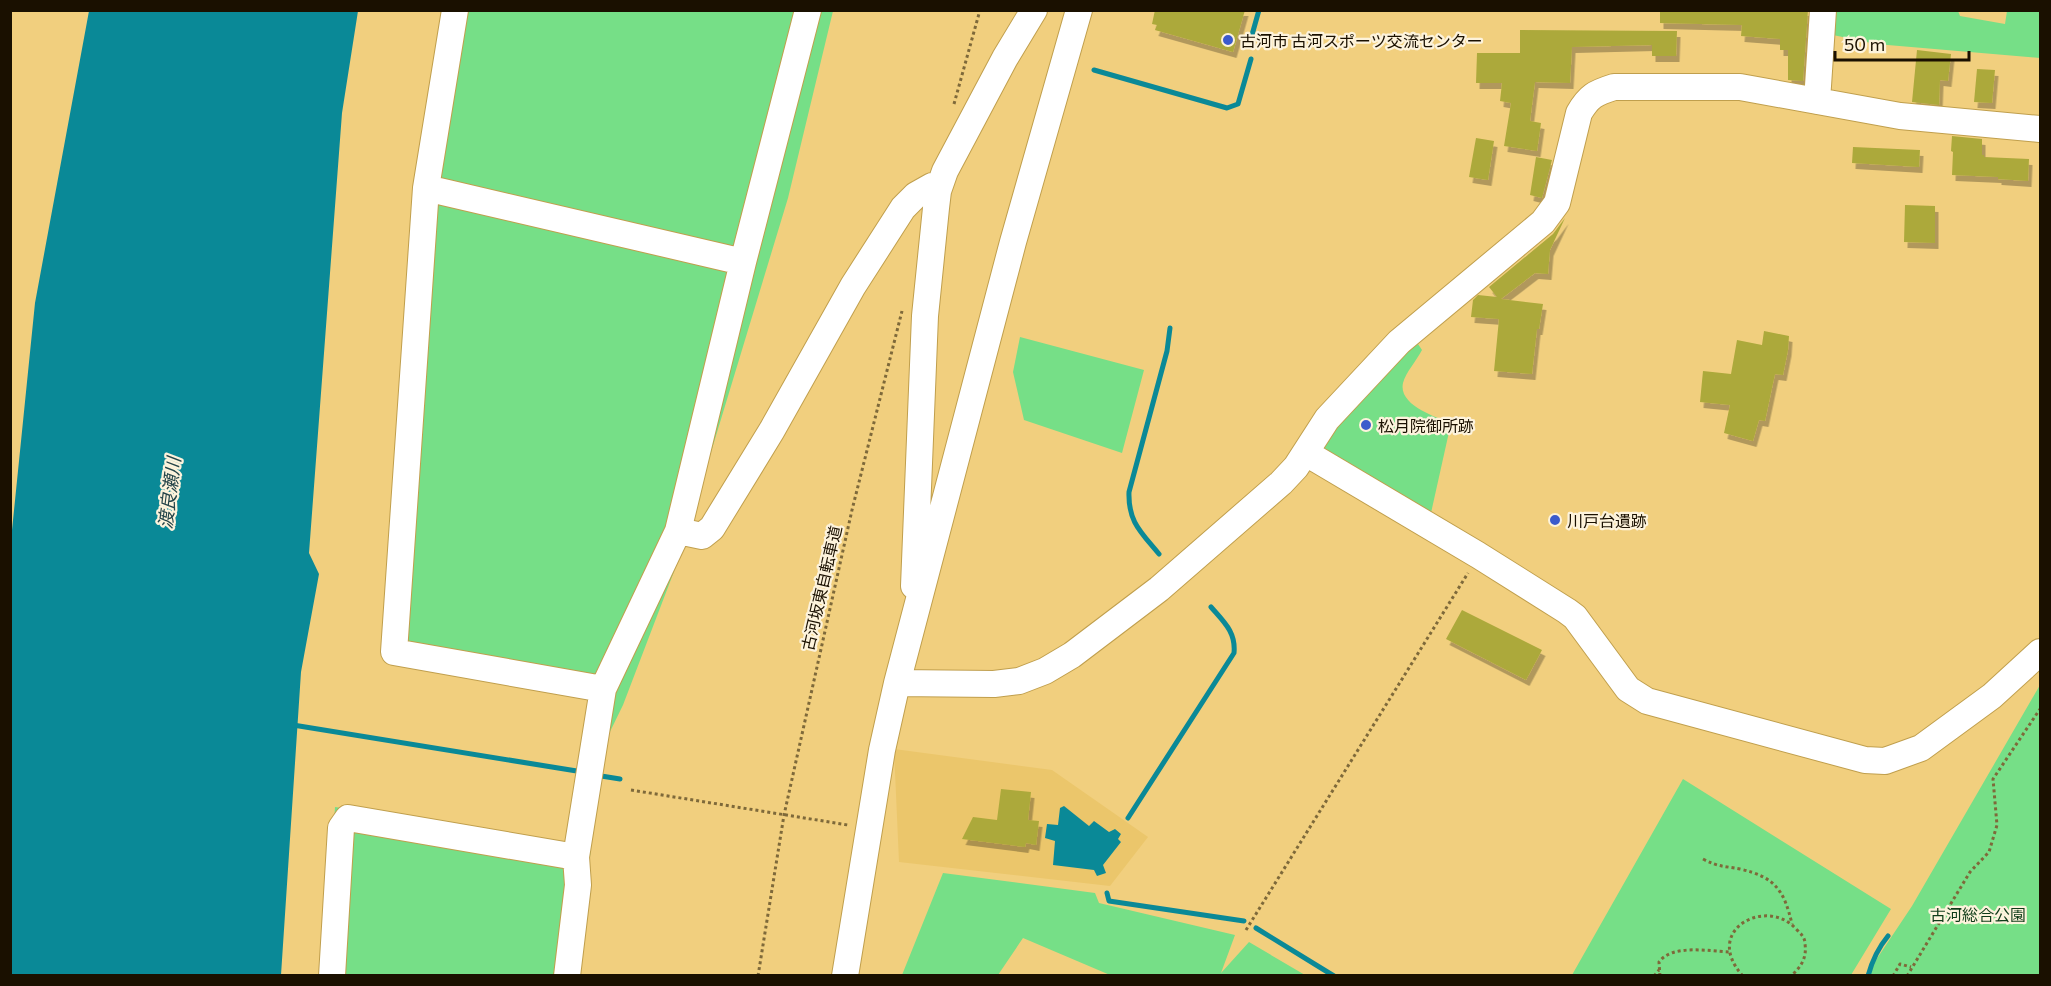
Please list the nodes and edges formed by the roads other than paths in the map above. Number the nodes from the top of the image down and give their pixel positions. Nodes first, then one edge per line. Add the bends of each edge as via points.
1 (454, 10) edge
2 (808, 10) edge
3 (1034, 10) edge
4 (1079, 10) edge
5 (1823, 10) edge
6 (1816, 101) junction
7 (2040, 129) edge
8 (426, 188) junction
9 (938, 191) junction
10 (743, 262) junction
11 (1306, 453) junction
12 (678, 531) junction
13 (911, 631) junction
14 (2040, 652) edge
15 (897, 683) junction
16 (603, 689) junction
17 (576, 857) junction
18 (332, 975) edge
19 (567, 975) edge
20 (845, 975) edge

1 - 8 street
2 - 10 street
3 - 9 street via 945,171
4 - 13 street via 1012,242
5 - 6 street
6 - 7 street via 1899,117
6 - 11 street via 1740,87 1614,87 1586,100 1579,113 1557,203 1543,222 1399,342 1327,419
8 - 10 street
8 - 16 street via 394,652
9 - 12 street via 932,186 903,208 712,528 702,536
9 - 13 street via 924,316
10 - 12 street
11 - 14 street via 1575,617 1628,689 1647,701 1865,760 1885,761 1921,748 1992,696
11 - 15 street via 1281,483 1159,589 1045,671 1018,681 994,684
12 - 16 street
13 - 15 street
15 - 20 street via 882,750
16 - 17 street
17 - 18 street via 348,818 341,828
17 - 19 street via 578,885

